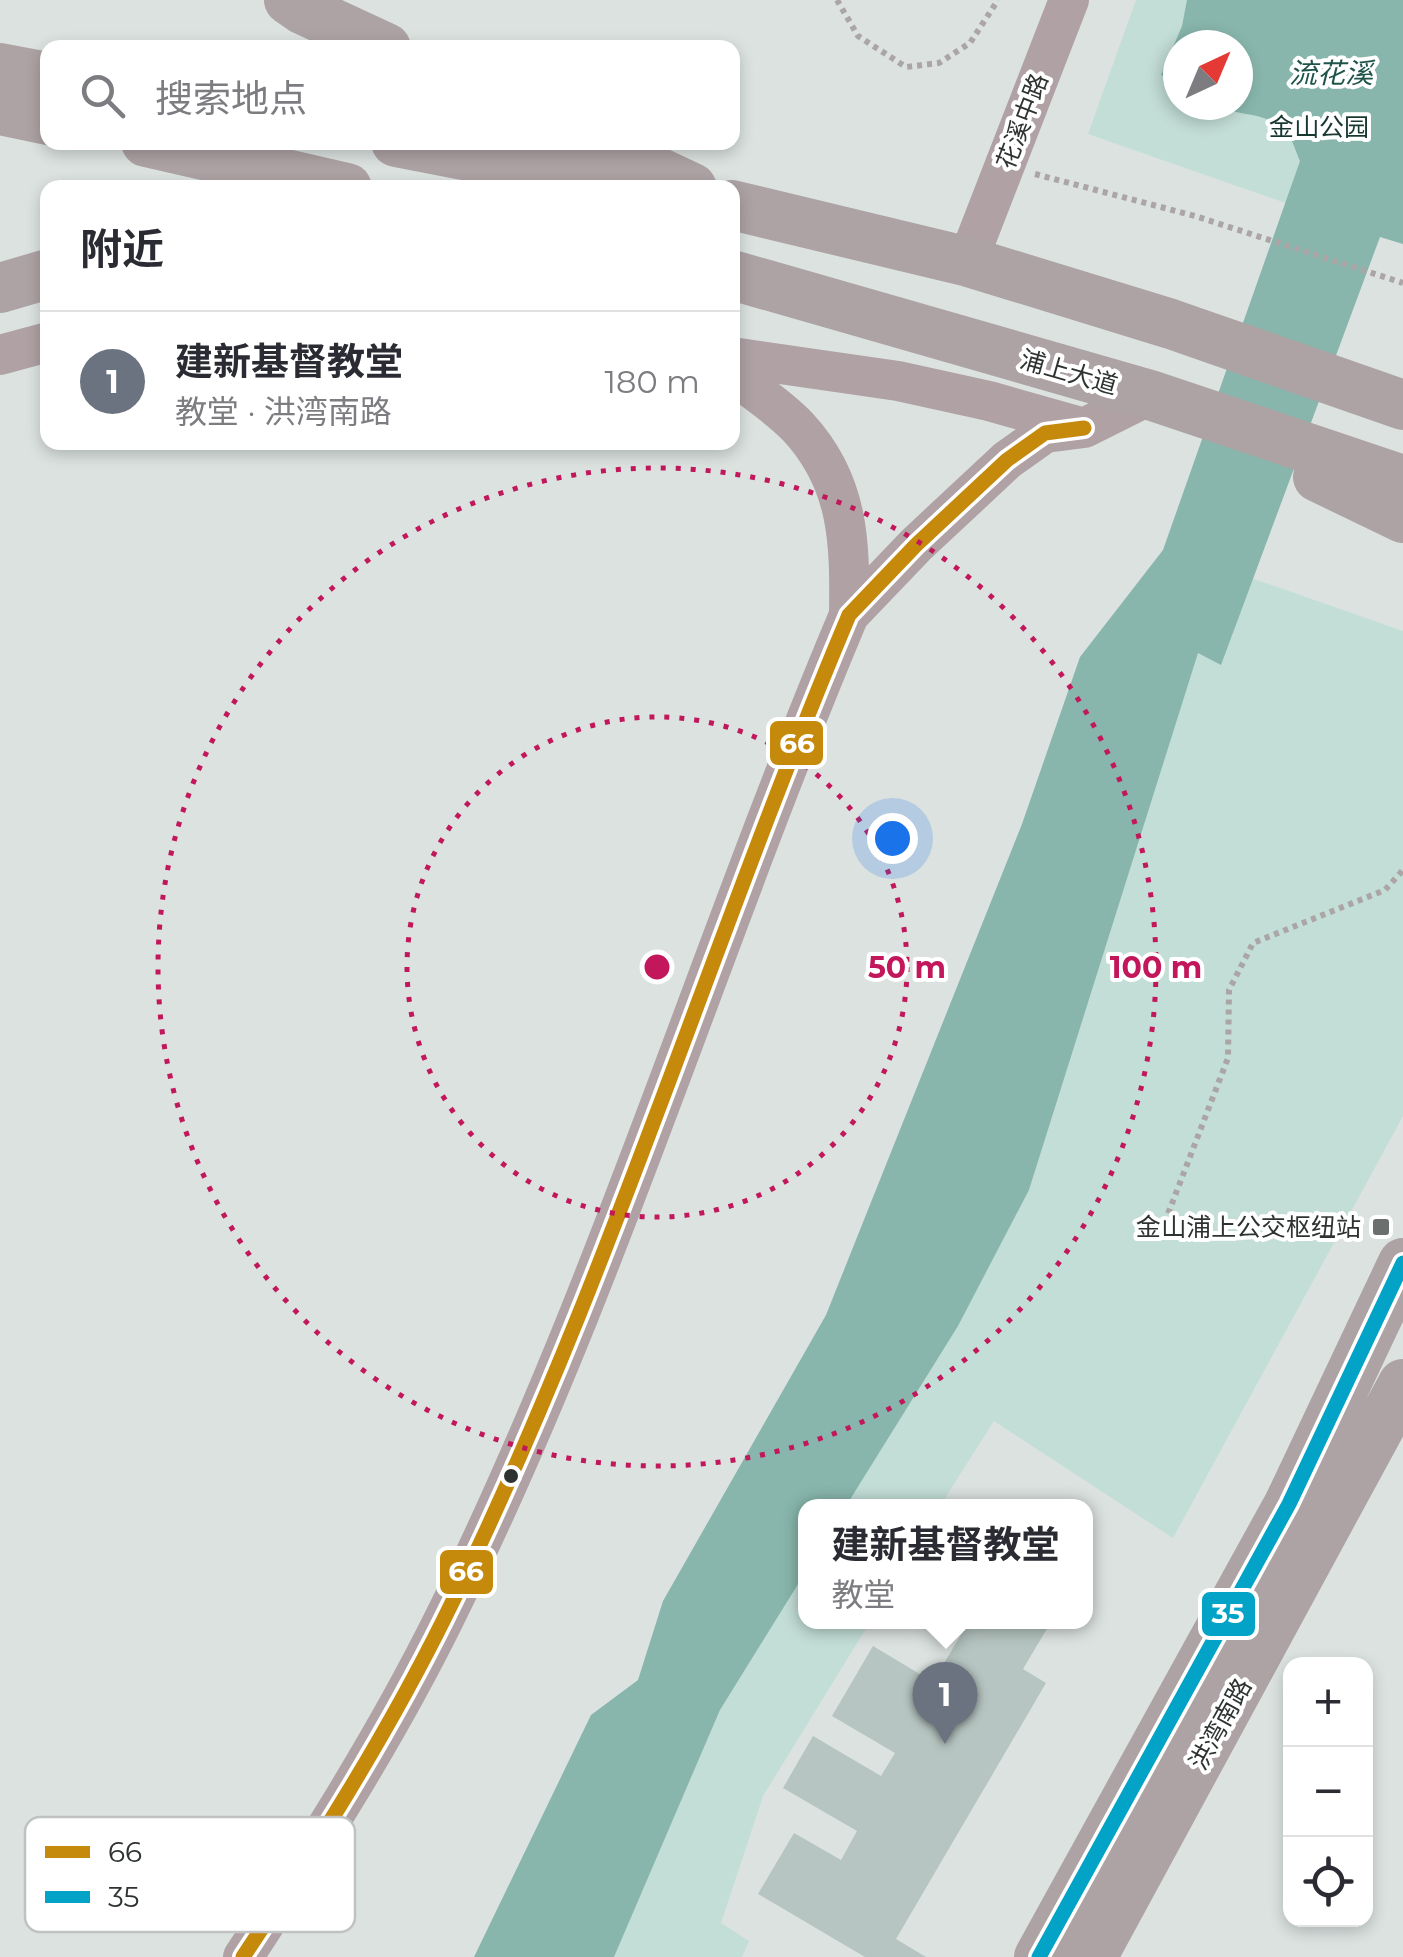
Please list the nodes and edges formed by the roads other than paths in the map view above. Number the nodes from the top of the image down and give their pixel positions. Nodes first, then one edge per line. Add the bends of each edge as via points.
1 (289, 0) edge
2 (1068, 0) edge
3 (370, 40) edge
4 (181, 150) edge
5 (437, 150) edge
6 (611, 150) edge
7 (312, 180) edge
8 (593, 180) edge
9 (675, 180) edge
10 (740, 206) edge
11 (975, 242) dead end
12 (40, 276) edge
13 (740, 277) edge
14 (0, 288) edge
15 (40, 344) edge
16 (0, 355) edge
17 (740, 357) edge
18 (740, 380) edge
19 (1403, 405) edge
20 (1187, 408) junction
21 (1084, 428) junction
22 (1304, 458) junction
23 (1403, 480) edge
24 (1403, 518) edge
25 (849, 614) junction
26 (1403, 1263) edge
27 (1403, 1384) edge
28 (331, 1817) edge
29 (259, 1932) edge
30 (243, 1957) edge
31 (1039, 1957) edge
32 (1092, 1957) edge

1 - 3 main road
2 - 11 street, 花溪中路
4 - 7 main road
5 - 8 main road
6 - 9 main road
10 - 19 main road via 969,262
12 - 14 main road
13 - 20 main road, 浦上大道
15 - 16 street
17 - 21 street via 898,381
18 - 25 street via 798,427 837,485 850,561
20 - 21 street
20 - 22 main road, 浦上大道
21 - 25 street via 1044,433 1007,460
22 - 23 main road, 浦上大道
22 - 24 main road
25 - 28 street via 536,1420 422,1660
26 - 31 main road, 洪湾南路 via 1289,1504
27 - 32 main road, 洪湾南路
29 - 30 street

